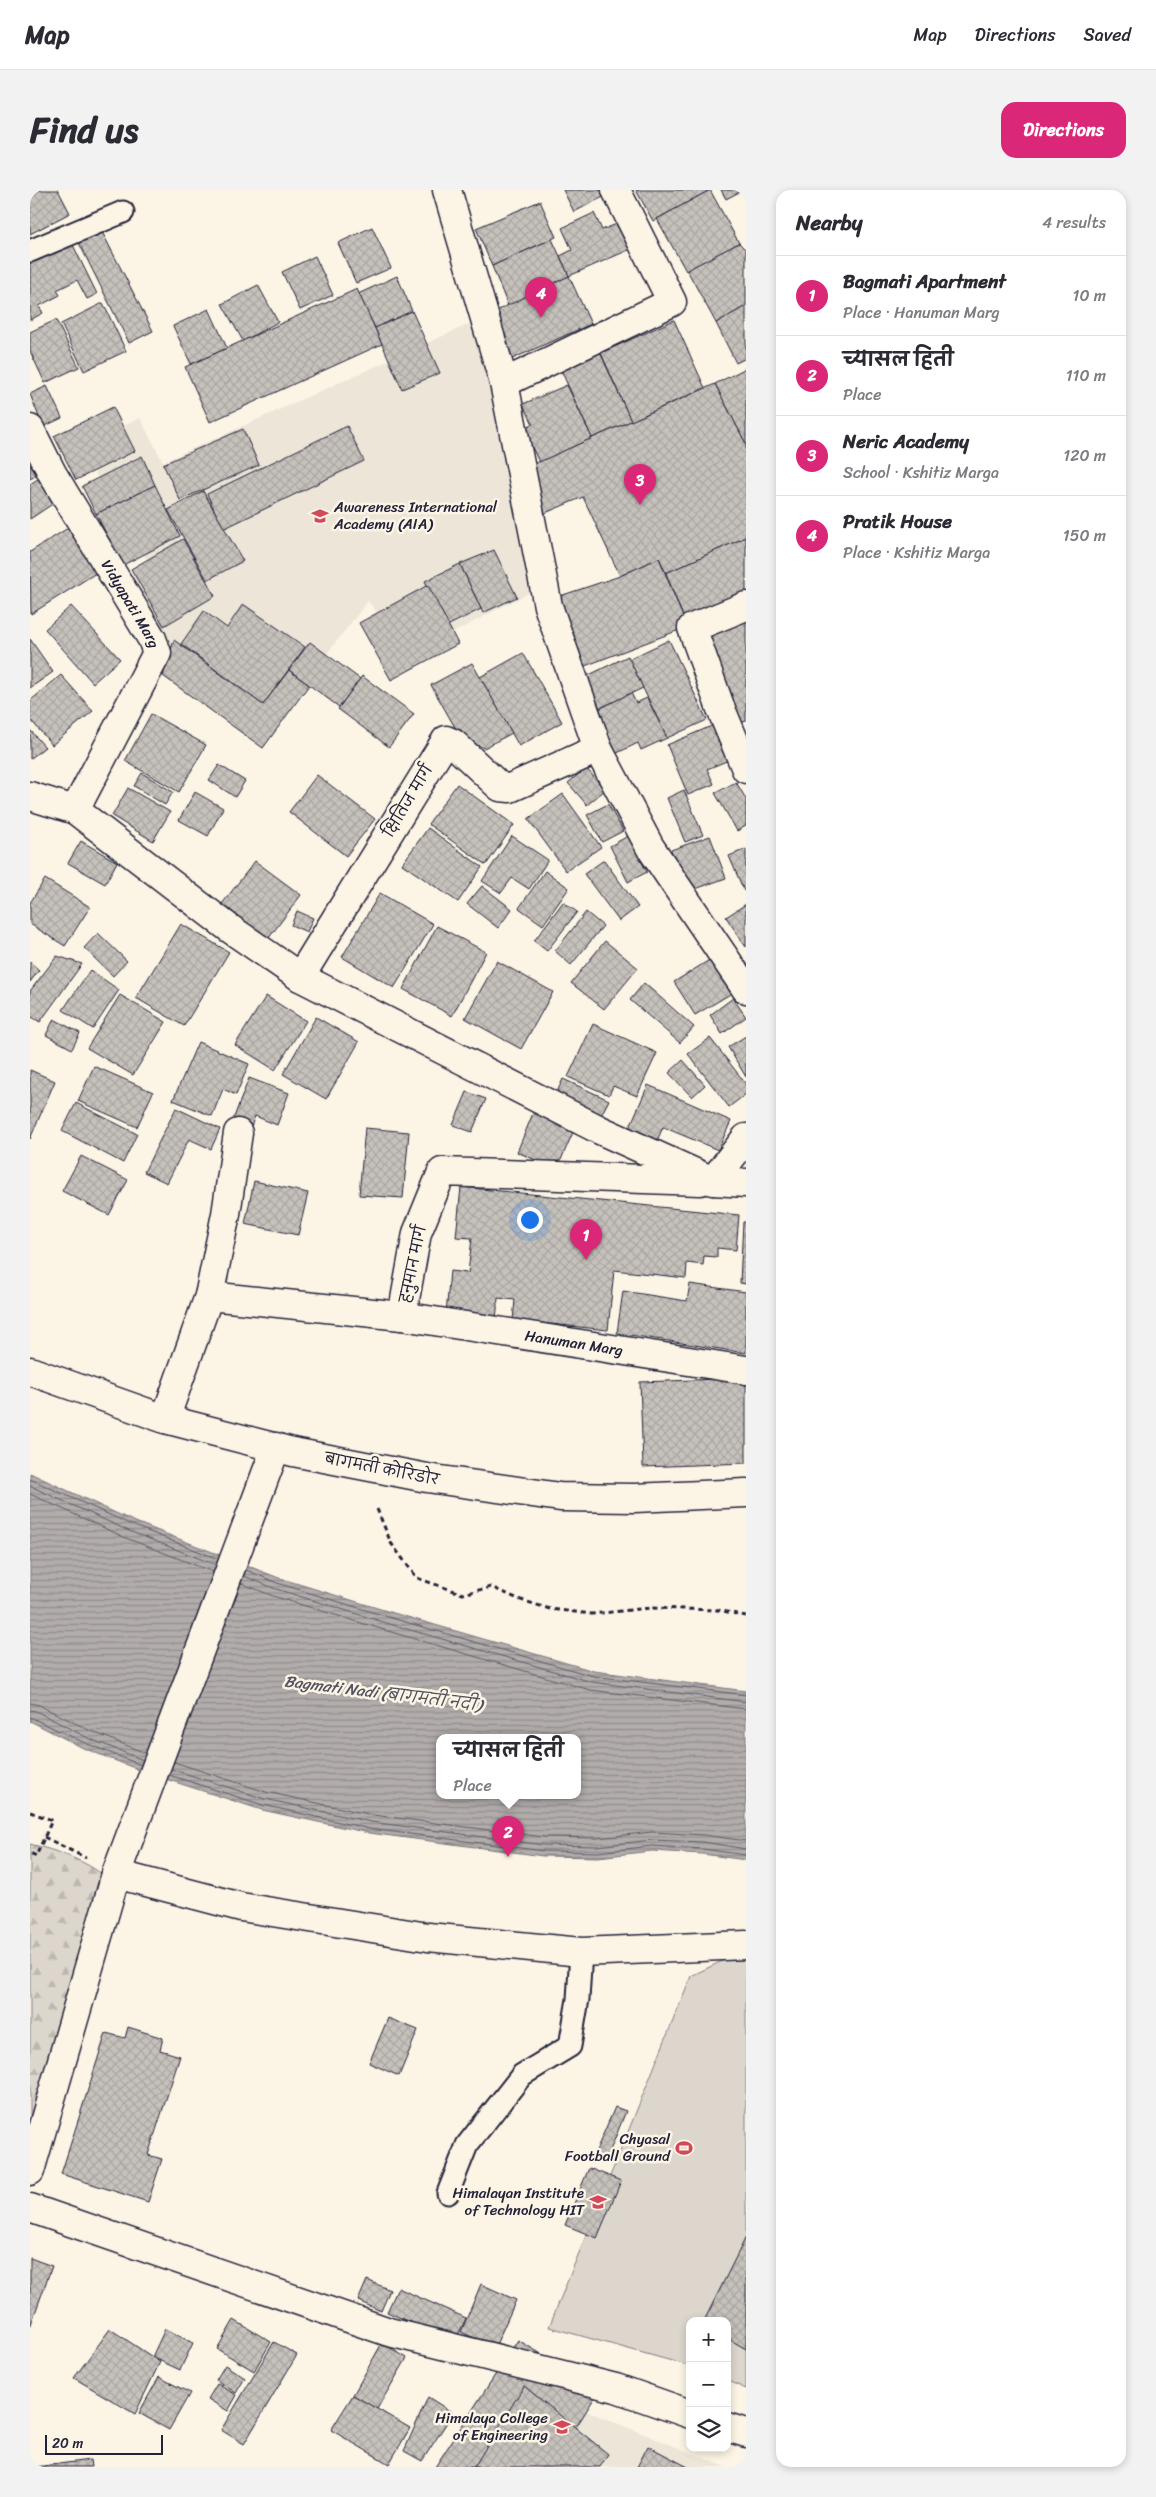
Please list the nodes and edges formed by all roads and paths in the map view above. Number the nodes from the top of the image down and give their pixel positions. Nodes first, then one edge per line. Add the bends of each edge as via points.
1 (447, 190) edge
2 (616, 190) edge
3 (122, 212) dead end
4 (30, 252) edge
5 (504, 383) junction
6 (30, 429) edge
7 (746, 606) edge
8 (598, 749) junction
9 (746, 769) edge
10 (30, 796) edge
11 (75, 810) junction
12 (300, 977) junction
13 (746, 990) edge
14 (238, 1133) dead end
15 (746, 1138) edge
16 (713, 1181) junction
17 (746, 1183) edge
18 (209, 1296) junction
19 (402, 1316) junction
20 (746, 1370) edge
21 (30, 1371) edge
22 (165, 1419) junction
23 (276, 1447) junction
24 (746, 1493) edge
25 (377, 1510) dead end
26 (746, 1616) edge
27 (30, 1812) edge
28 (44, 1837) junction
29 (30, 1853) edge
30 (116, 1874) junction
31 (746, 1945) edge
32 (581, 1952) junction
33 (30, 2171) edge
34 (448, 2193) dead end
35 (30, 2208) edge
36 (686, 2413) edge
37 (731, 2428) edge
38 (746, 2433) edge

1 - 5 street
2 - 5 street via 672,302
3 - 4 lane
5 - 8 street via 548,606
6 - 11 street, Vidyapati Marg via 52,473 152,639 156,653
7 - 9 street via 692,628
8 - 12 street, क्षितिज मार्ग via 510,788 500,787 446,740
8 - 13 street via 650,847
10 - 11 street
11 - 12 street via 229,928
12 - 16 street via 600,1130
14 - 18 street
15 - 16 street
16 - 17 street
16 - 19 street, हनुमान मार्ग via 442,1172 417,1234
18 - 19 street, हनुमान मार्ग
18 - 22 street
19 - 20 street, Hanuman Marg
21 - 22 street, बागमती कोरिडोर
22 - 23 street, बागमती कोरिडोर
23 - 24 street, बागमती कोरिडोर via 426,1478 560,1496 634,1498
23 - 30 street
25 - 26 path via 391,1543 417,1578 463,1594 491,1587 550,1609 592,1614 650,1608 718,1610
27 - 28 path via 52,1820
28 - 29 path via 36,1856
28 - 30 path
30 - 32 street via 241,1907 428,1937
30 - 33 street
31 - 32 street
32 - 34 lane via 570,2046 522,2074 468,2144
35 - 36 street via 389,2332 616,2388
37 - 38 street

